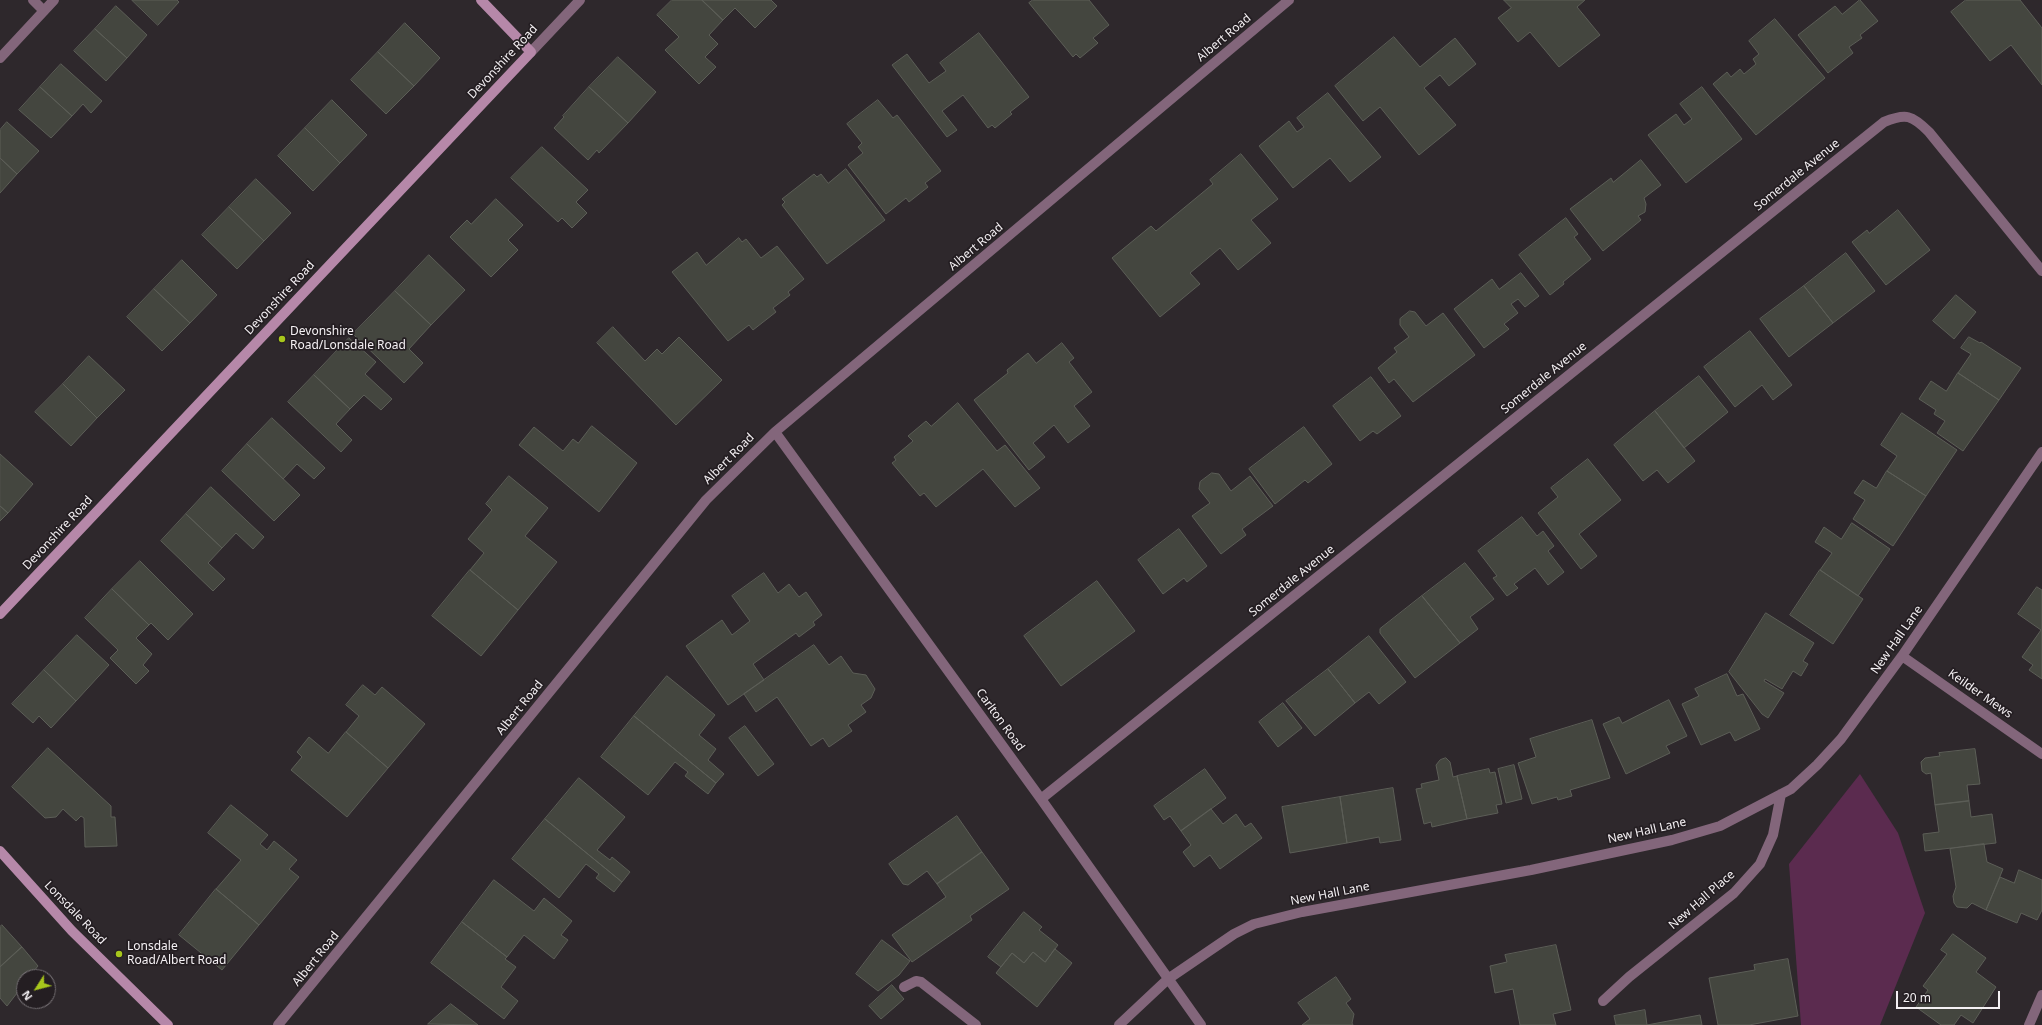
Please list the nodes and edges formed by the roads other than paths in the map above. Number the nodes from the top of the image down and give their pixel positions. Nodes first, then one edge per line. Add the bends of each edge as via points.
1 (33, 0) edge
2 (54, 0) edge
3 (481, 0) edge
4 (580, 0) edge
5 (1290, 0) edge
6 (44, 11) junction
7 (531, 52) junction
8 (0, 58) edge
9 (2042, 271) edge
10 (775, 432) junction
11 (2042, 452) edge
12 (0, 614) edge
13 (1902, 656) junction
14 (2042, 754) edge
15 (1781, 794) junction
16 (1041, 799) junction
17 (0, 851) edge
18 (1168, 979) junction
19 (904, 987) dead end
20 (2042, 995) edge
21 (1603, 1001) dead end
22 (168, 1025) edge
23 (278, 1025) edge
24 (976, 1025) edge
25 (1119, 1025) edge
26 (1201, 1025) edge
27 (2029, 1025) edge

1 - 6 street
2 - 6 street
3 - 7 street
4 - 7 street, Devonshire Road
5 - 10 street, Albert Road
6 - 8 street
7 - 12 street, Devonshire Road
9 - 16 street, Somerdale Avenue via 1919,122 1906,115 1884,122
10 - 16 street, Carlton Road
10 - 23 street, Albert Road via 706,500
11 - 13 street, New Hall Lane
13 - 14 street, Keilder Mews
13 - 15 street, New Hall Lane via 1841,740 1791,789
15 - 18 street, New Hall Lane via 1720,826 1672,840 1254,924 1234,934
15 - 21 street, New Hall Place via 1774,835 1760,864 1734,893
16 - 18 street, Carlton Road
17 - 22 street, Lonsdale Road via 72,931
18 - 25 street, New Hall Lane
18 - 26 street, Carlton Road
19 - 24 street via 916,981 921,982
20 - 27 street

